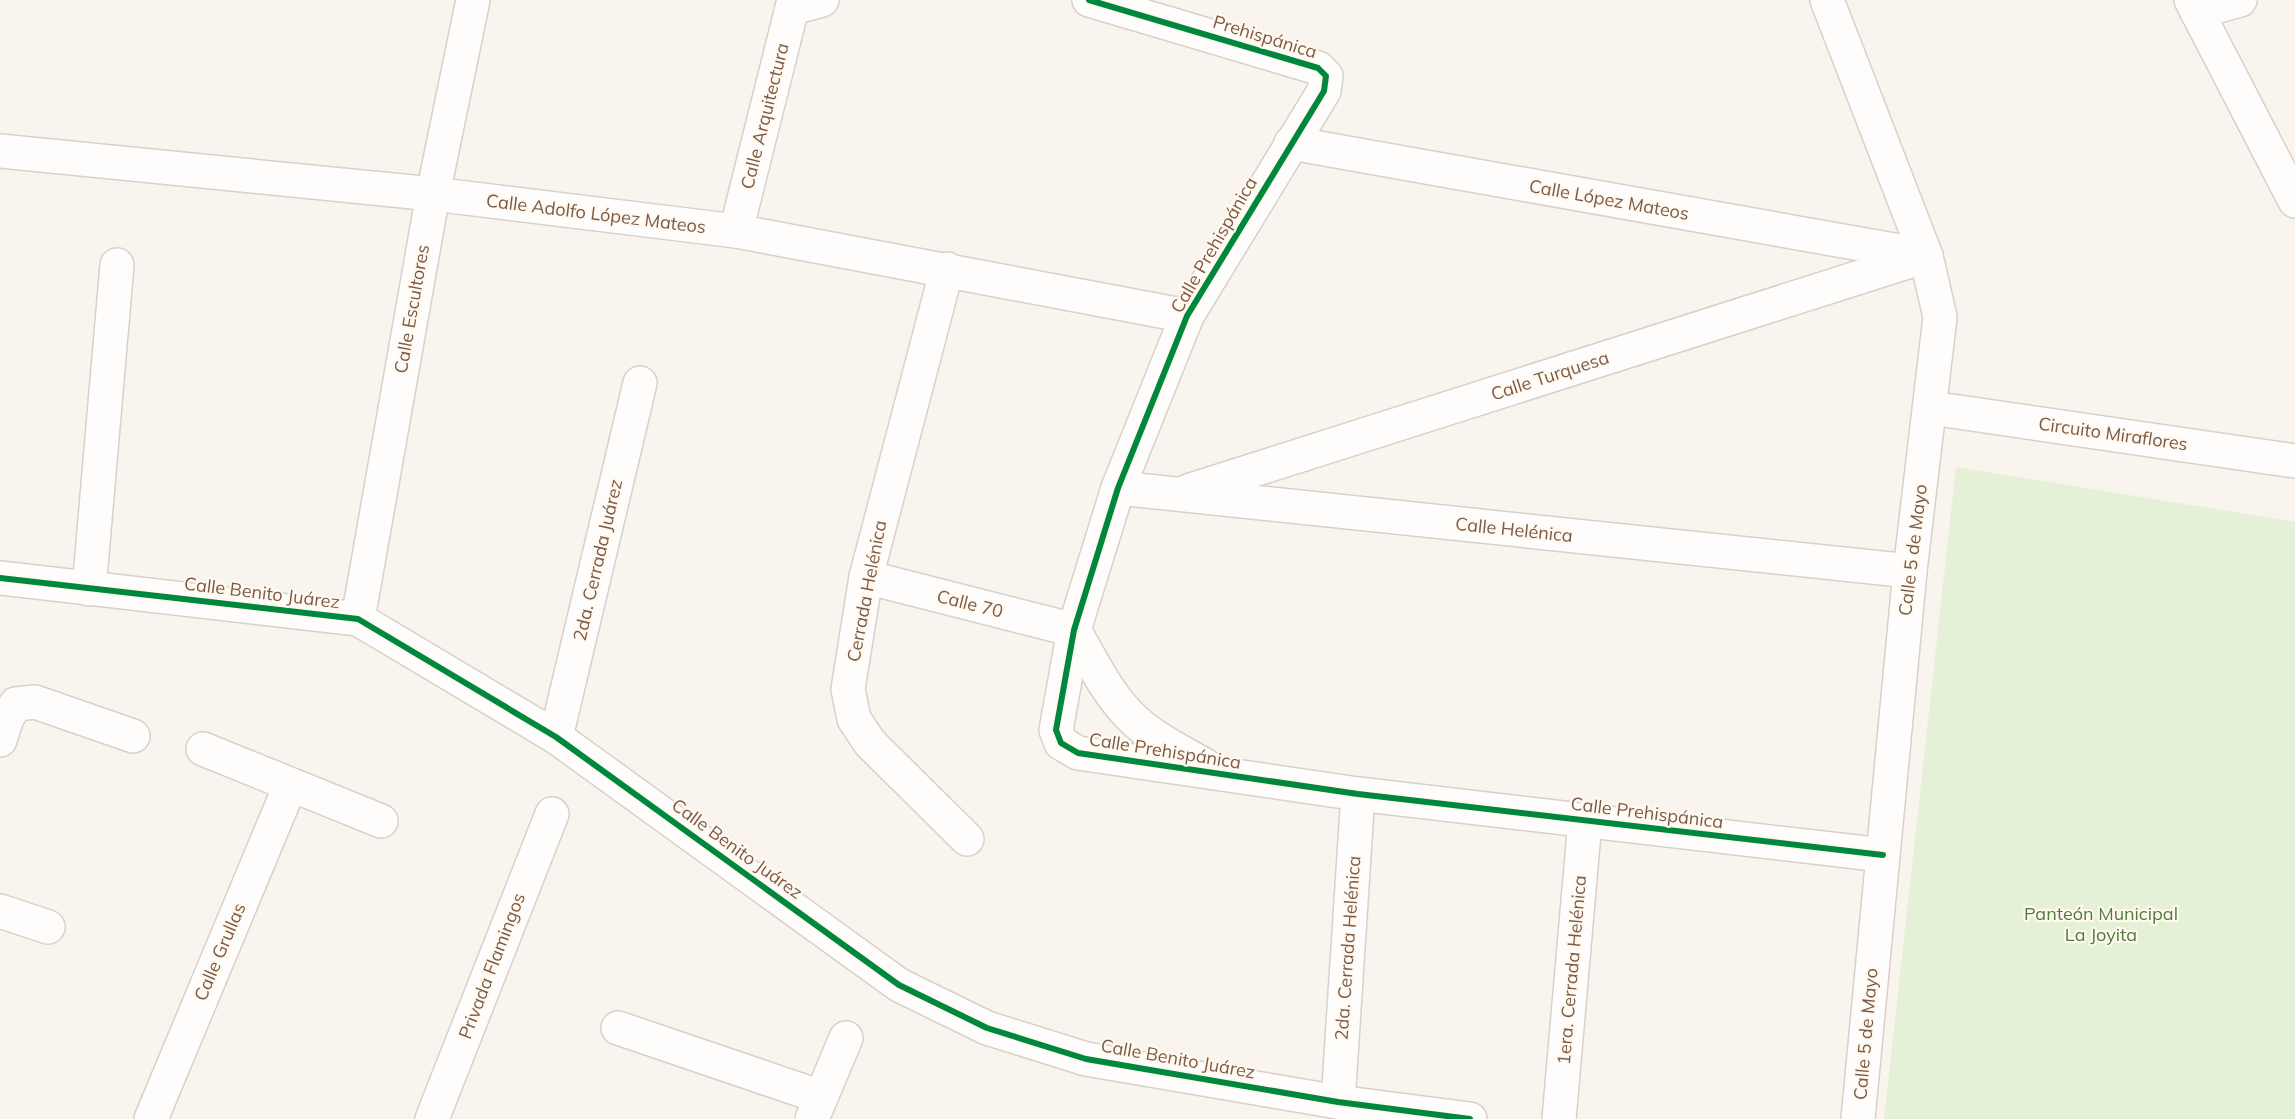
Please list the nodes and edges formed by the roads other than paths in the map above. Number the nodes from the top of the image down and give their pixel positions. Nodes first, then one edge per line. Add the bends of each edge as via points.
1 (473, 0) edge
2 (1089, 0) edge
3 (1827, 0) edge
4 (2240, 0) edge
5 (802, 3) edge
6 (2194, 6) edge
7 (1326, 76) joint
8 (1291, 143) junction
9 (0, 151) edge
10 (433, 194) junction
11 (2295, 201) edge
12 (736, 231) junction
13 (1926, 256) junction
14 (117, 265) dead end
15 (947, 269) junction
16 (1187, 316) junction
17 (640, 383) dead end
18 (1930, 408) junction
19 (2295, 461) edge
20 (1118, 488) junction
21 (1174, 496) junction
22 (1910, 571) junction
23 (0, 578) edge
24 (866, 578) junction
25 (89, 588) junction
26 (358, 619) junction
27 (1074, 630) junction
28 (133, 736) dead end
29 (556, 737) junction
30 (0, 740) edge
31 (203, 749) dead end
32 (1222, 775) junction
33 (290, 786) junction
34 (1358, 794) junction
35 (552, 814) dead end
36 (381, 820) dead end
37 (1585, 820) junction
38 (967, 839) dead end
39 (1883, 855) junction
40 (0, 911) edge
41 (48, 927) dead end
42 (618, 1028) dead end
43 (846, 1038) dead end
44 (1338, 1102) junction
45 (817, 1108) edge
46 (151, 1119) edge
47 (432, 1119) edge
48 (1470, 1119) edge
49 (1559, 1119) edge
50 (1858, 1119) edge

1 - 10 street, Calle Escultores
2 - 7 street, Prehispánica via 1318,68
3 - 13 street, Calle 5 de Mayo
4 - 6 street
5 - 12 street, Calle Arquitectura
6 - 11 street
7 - 8 street, Calle Prehispánica via 1324,91
8 - 13 street, Calle López Mateos
8 - 16 street, Calle Prehispánica
9 - 10 street, Calle Adolfo López Mateos
10 - 12 street, Calle Adolfo López Mateos
10 - 26 street, Calle Escultores
12 - 15 street, Calle Adolfo López Mateos
13 - 18 street, Calle 5 de Mayo via 1940,317
13 - 21 street, Calle Turquesa
14 - 25 street
15 - 16 street, Calle Adolfo López Mateos
15 - 24 street, Cerrada Helénica
16 - 20 street, Calle Prehispánica
17 - 29 street, 2da. Cerrada Juárez
18 - 19 street, Circuito Miraflores
18 - 22 street, Calle 5 de Mayo
20 - 21 street, Calle Helénica
20 - 27 street, Calle Prehispánica
21 - 22 street, Calle Helénica
22 - 39 street, Calle 5 de Mayo
23 - 25 street, Calle Benito Juárez
24 - 27 street, Calle 70
24 - 38 street, Cerrada Helénica via 848,689 854,719 870,743
25 - 26 street, Calle Benito Juárez
26 - 29 street, Calle Benito Juárez
27 - 32 street via 1104,685 1130,716 1158,738
27 - 32 street, Calle Prehispánica via 1056,730 1061,743 1078,753
28 - 30 street via 35,702 16,704
29 - 44 street, Calle Benito Juárez via 899,985 987,1028 1086,1059
31 - 33 street
32 - 34 street, Calle Prehispánica
33 - 36 street
33 - 46 street, Calle Grullas
34 - 37 street, Calle Prehispánica
34 - 44 street, 2da. Cerrada Helénica
35 - 47 street, Privada Flamingos
37 - 39 street, Calle Prehispánica
37 - 49 street, 1era. Cerrada Helénica
39 - 50 street, Calle 5 de Mayo
40 - 41 street
42 - 45 street
43 - 45 street
44 - 48 street, Calle Benito Juárez

